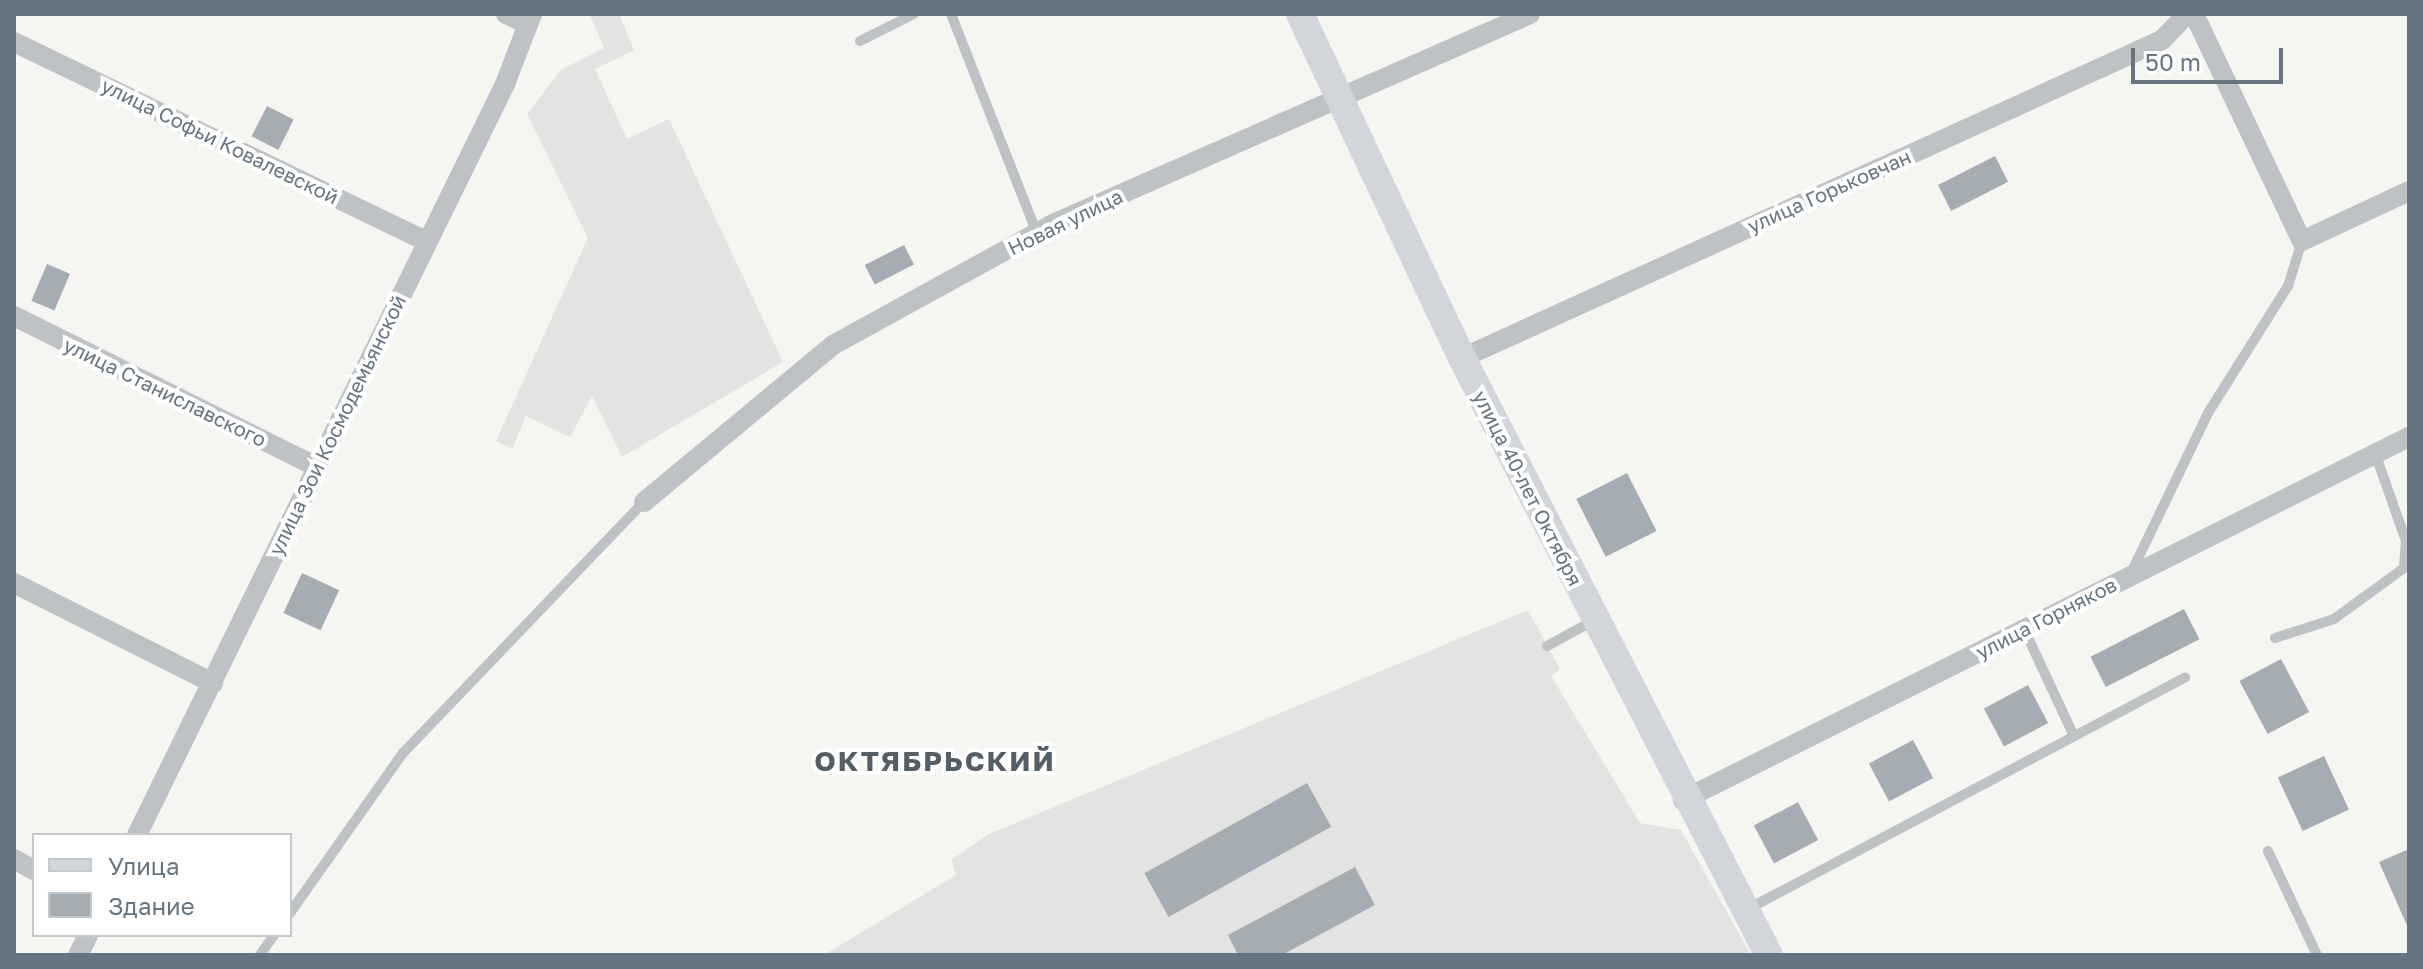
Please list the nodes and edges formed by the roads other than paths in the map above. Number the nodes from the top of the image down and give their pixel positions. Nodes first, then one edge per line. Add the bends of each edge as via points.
1 (506, 14) edge
2 (914, 14) edge
3 (951, 14) edge
4 (1300, 14) edge
5 (1530, 14) edge
6 (2187, 14) edge
7 (2194, 14) edge
8 (530, 19) edge
9 (860, 41) dead end
10 (14, 42) edge
11 (1336, 99) junction
12 (2409, 191) edge
13 (1037, 233) junction
14 (426, 241) junction
15 (2302, 241) junction
16 (14, 316) edge
17 (1462, 358) junction
18 (2409, 437) edge
19 (2375, 453) junction
20 (317, 467) junction
21 (644, 502) joint
22 (2129, 577) junction
23 (14, 583) edge
24 (1595, 620) junction
25 (2024, 629) junction
26 (2275, 638) dead end
27 (1547, 646) dead end
28 (2185, 678) dead end
29 (213, 683) junction
30 (2074, 736) junction
31 (1683, 800) junction
32 (138, 833) edge
33 (2268, 851) dead end
34 (14, 859) edge
35 (32, 869) edge
36 (292, 910) edge
37 (1744, 911) junction
38 (87, 937) edge
39 (273, 937) edge
40 (78, 955) edge
41 (260, 955) edge
42 (1769, 955) edge
43 (2317, 955) edge

1 - 8 street
2 - 9 lane
3 - 13 lane
4 - 11 street, улица 40-лет Октября
5 - 11 street, Новая улица
6 - 17 street, улица Горьковчан via 2162,40
7 - 15 street
8 - 14 street, улица Зои Космодемьянской
10 - 14 street, улица Софьи Ковалевской
11 - 13 street, Новая улица
11 - 17 street, улица 40-лет Октября
12 - 15 street
13 - 21 street, Новая улица via 833,345
14 - 20 street, улица Зои Космодемьянской
15 - 22 lane via 2288,286 2208,413
16 - 20 street, улица Станиславского
17 - 24 street, улица 40-лет Октября
18 - 19 street, улица Горняков
19 - 22 street, улица Горняков
19 - 26 lane via 2406,541 2404,568 2334,619
20 - 29 street, улица Зои Космодемьянской
21 - 36 lane via 403,753
22 - 25 street, улица Горняков
23 - 29 street
24 - 27 lane
24 - 31 street, улица 40-лет Октября
25 - 30 lane
25 - 31 street, улица Горняков
28 - 30 lane
29 - 32 street, улица Зои Космодемьянской
30 - 37 lane
31 - 37 street, улица 40-лет Октября
33 - 43 lane
34 - 35 street
37 - 42 street, улица 40-лет Октября
38 - 40 street
39 - 41 lane

